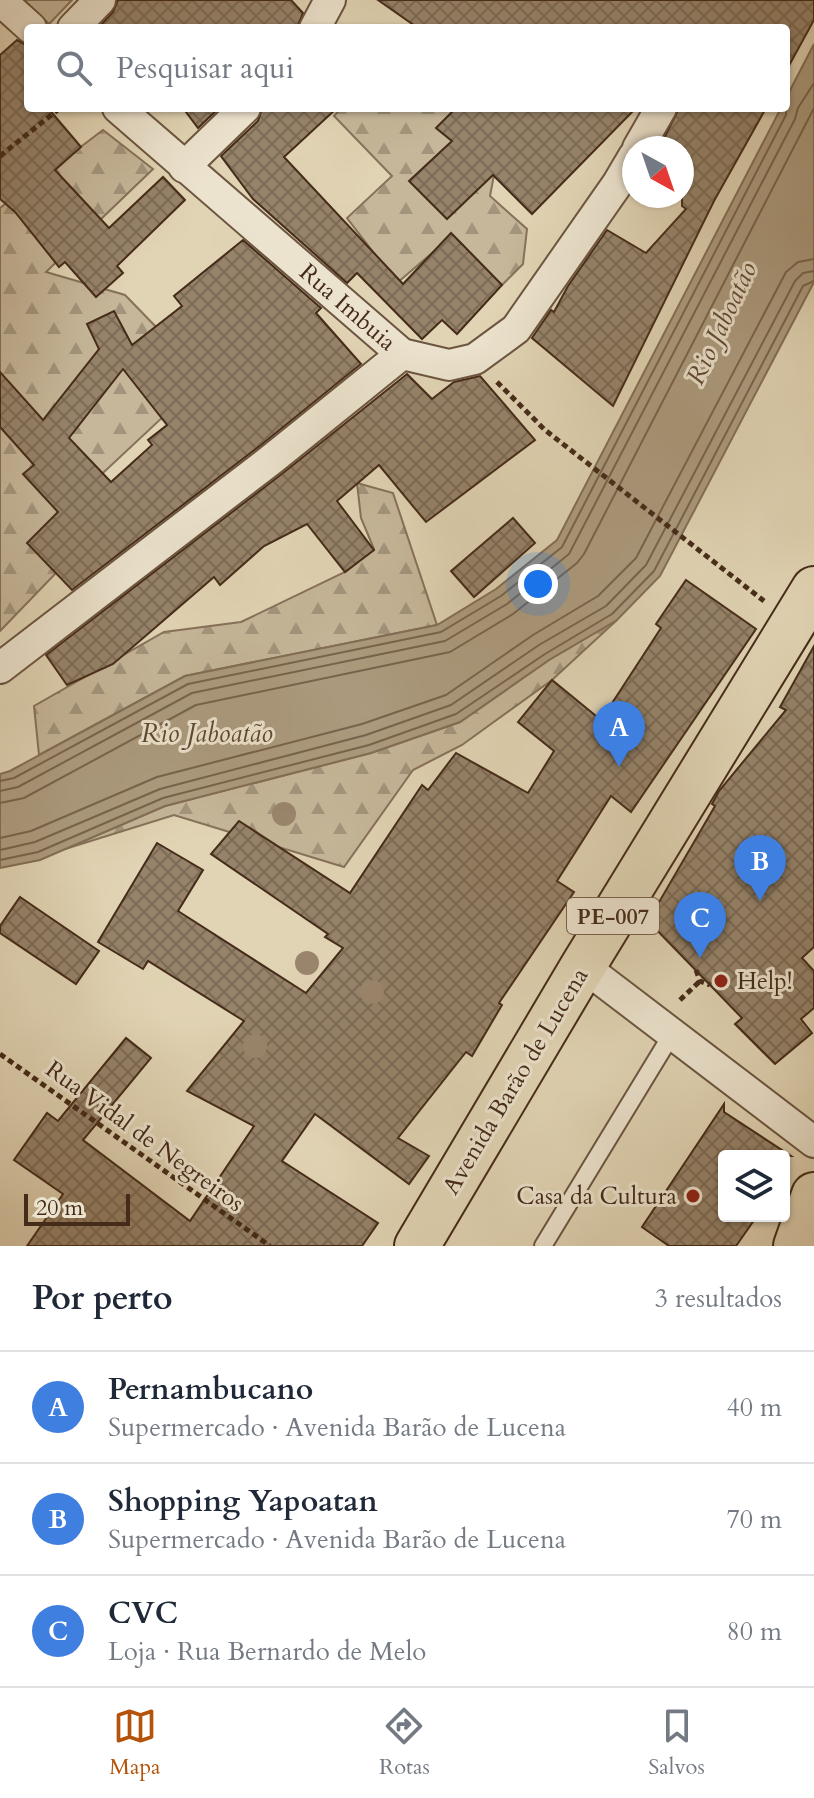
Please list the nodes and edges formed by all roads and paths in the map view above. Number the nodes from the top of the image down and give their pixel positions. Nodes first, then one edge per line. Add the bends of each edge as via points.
1 (0, 0) edge
2 (100, 0) edge
3 (330, 0) edge
4 (27, 24) edge
5 (77, 24) edge
6 (317, 24) edge
7 (55, 112) edge
8 (122, 112) edge
9 (241, 112) edge
10 (659, 112) edge
11 (645, 136) edge
12 (0, 156) edge
13 (184, 167) junction
14 (622, 176) edge
15 (402, 354) junction
16 (475, 359) junction
17 (814, 589) edge
18 (765, 602) dead end
19 (0, 668) edge
20 (583, 966) junction
21 (696, 970) dead end
22 (710, 985) dead end
23 (672, 1034) junction
24 (0, 1054) edge
25 (814, 1142) edge
26 (814, 1195) edge
27 (270, 1246) edge
28 (417, 1246) edge
29 (543, 1246) edge
30 (796, 1246) edge

1 - 4 street
2 - 5 street
3 - 6 street
7 - 12 path
8 - 13 street, Rua Imbuia
9 - 13 street
10 - 11 street
13 - 15 street, Rua Imbuia
14 - 16 street via 516,329
15 - 16 street, Rua Imbuia via 449,365
15 - 19 street
16 - 18 path via 545,430
17 - 20 main road, Avenida Barão de Lucena / PE-007
20 - 23 street
20 - 28 main road, Avenida Barão de Lucena / PE-007
21 - 22 path via 700,981
23 - 25 street
23 - 29 lane
24 - 27 path, Rua Vidal de Negreiros
26 - 30 main road

